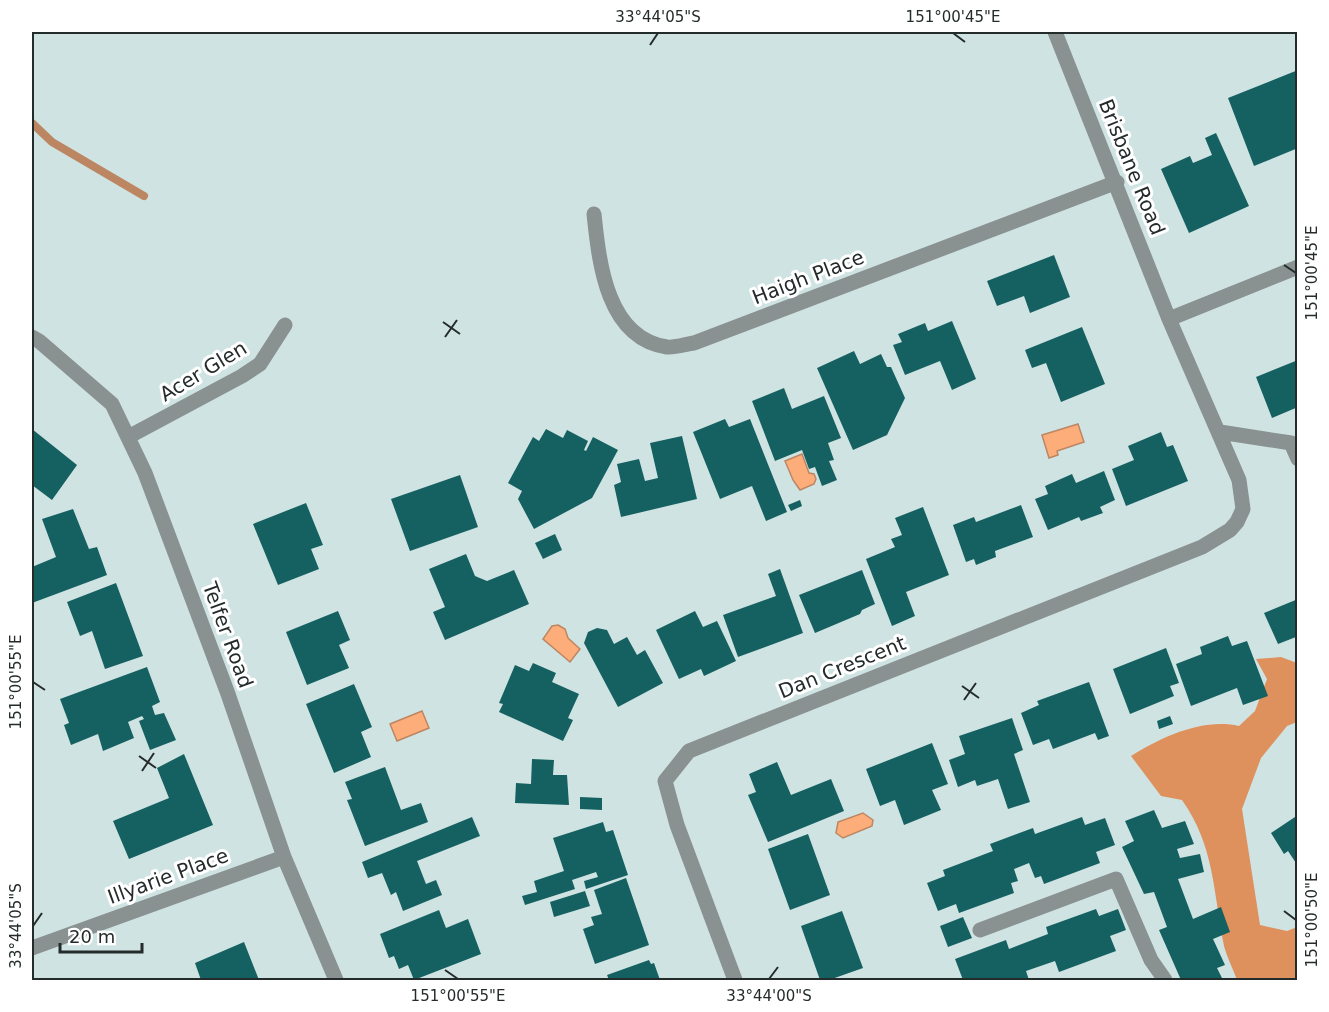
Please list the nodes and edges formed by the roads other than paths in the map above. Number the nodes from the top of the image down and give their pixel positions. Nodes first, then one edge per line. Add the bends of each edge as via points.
1 (1055, 32) edge
2 (1117, 182) junction
3 (594, 213) dead end
4 (1298, 267) edge
5 (1169, 319) junction
6 (285, 325) dead end
7 (32, 337) edge
8 (1220, 432) junction
9 (128, 437) junction
10 (1298, 459) edge
11 (1237, 522) joint
12 (284, 857) junction
13 (980, 930) dead end
14 (32, 948) edge
15 (336, 981) edge
16 (735, 981) edge
17 (1165, 981) edge

1 - 2 street, Brisbane Road
2 - 3 street, Haigh Place via 694,343 667,347 644,339 626,324 611,300 600,265
2 - 5 street, Brisbane Road
4 - 5 street
5 - 8 street, Brisbane Road
6 - 9 street, Acer Glen via 260,363 242,376
7 - 9 street, Telfer Road via 112,404
8 - 10 street via 1291,443
8 - 11 street, Brisbane Road via 1243,495 1243,509
9 - 12 street, Telfer Road via 146,473
11 - 16 street, Dan Crescent via 1202,547 689,751 665,781 677,825
12 - 14 street, Illyarie Place
12 - 15 street, Telfer Road
13 - 17 street via 1116,879 1151,960

